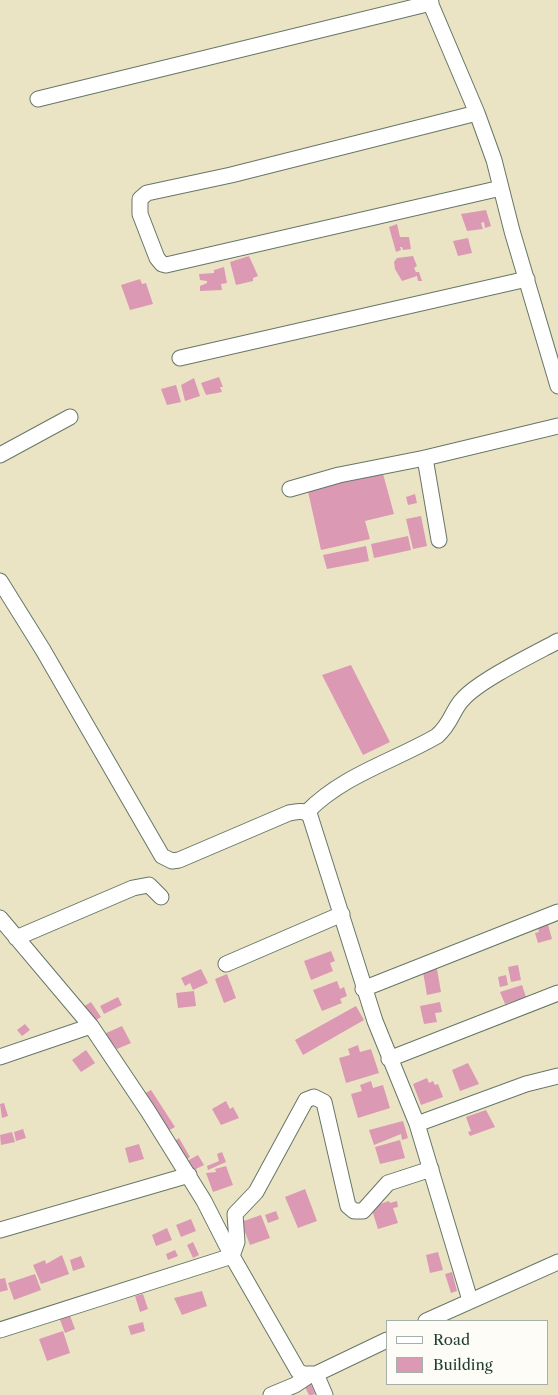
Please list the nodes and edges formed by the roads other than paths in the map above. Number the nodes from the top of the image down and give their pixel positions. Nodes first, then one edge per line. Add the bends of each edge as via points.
1 (430, 2) edge
2 (38, 99) dead end
3 (477, 113) junction
4 (501, 188) junction
5 (527, 279) junction
6 (180, 358) dead end
7 (558, 386) edge
8 (70, 417) dead end
9 (558, 426) edge
10 (0, 455) edge
11 (424, 458) junction
12 (290, 489) dead end
13 (439, 540) dead end
14 (0, 581) edge
15 (558, 641) edge
16 (307, 812) junction
17 (160, 898) dead end
18 (558, 912) edge
19 (342, 914) junction
20 (0, 918) edge
21 (16, 938) junction
22 (226, 964) dead end
23 (363, 989) junction
24 (558, 993) edge
25 (91, 1026) junction
26 (0, 1057) edge
27 (389, 1059) junction
28 (558, 1076) edge
29 (417, 1124) junction
30 (431, 1169) junction
31 (189, 1175) junction
32 (0, 1230) edge
33 (232, 1256) junction
34 (558, 1262) edge
35 (470, 1300) junction
36 (428, 1320) edge
37 (0, 1330) edge
38 (386, 1340) edge
39 (313, 1375) junction
40 (271, 1395) edge
41 (326, 1395) edge

1 - 2 street via 235,53
1 - 3 street
3 - 4 street
3 - 4 street via 147,193 139,202 142,219 157,258 166,265
4 - 5 street
5 - 6 street
5 - 7 street
8 - 10 street
9 - 11 street
11 - 12 street
11 - 13 street
14 - 16 street via 162,856 172,861 179,860 289,813
15 - 16 street via 464,698 448,727 437,736 359,775
16 - 19 street
17 - 21 street via 149,885 133,888
18 - 23 street
19 - 22 street
19 - 23 street
20 - 21 street
21 - 25 street
23 - 27 street
24 - 27 street
25 - 26 street
25 - 31 street
27 - 29 street
28 - 29 street via 526,1084
29 - 30 street
30 - 33 street via 388,1183 363,1211 354,1211 348,1206 324,1102 314,1097 306,1100 256,1192 235,1214 237,1242
30 - 35 street
31 - 32 street
31 - 33 street
33 - 37 street
33 - 39 street via 298,1371
34 - 35 street
35 - 36 street
38 - 39 street
39 - 40 street
39 - 41 street

